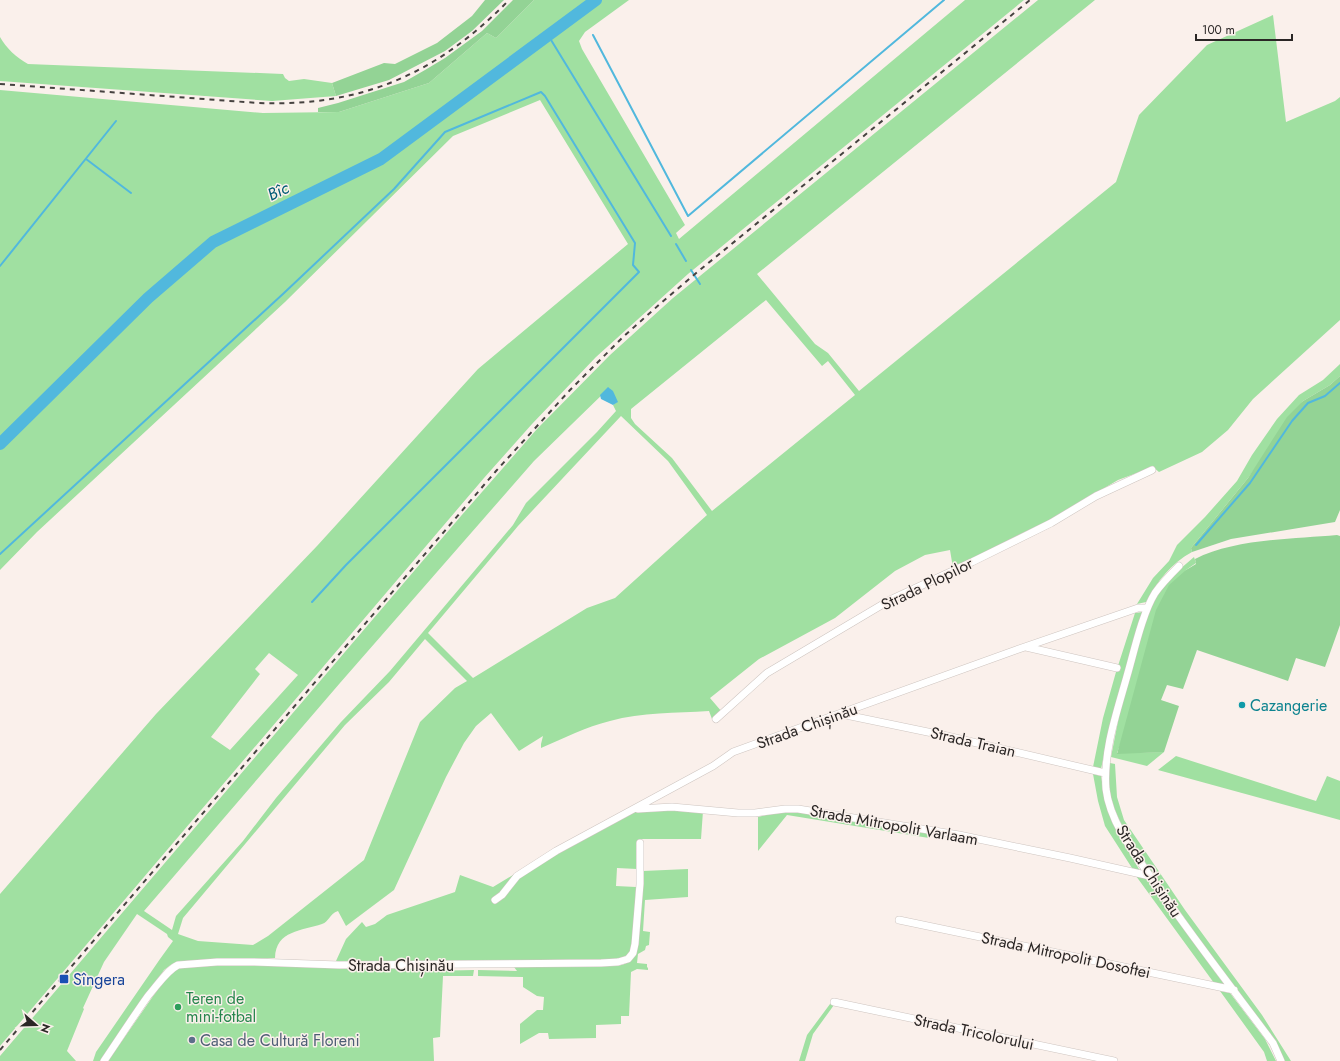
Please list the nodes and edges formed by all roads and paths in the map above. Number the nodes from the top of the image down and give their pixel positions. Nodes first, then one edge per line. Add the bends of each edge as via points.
1 (1152, 470) dead end
2 (1179, 566) dead end
3 (1148, 608) junction
4 (1026, 647) junction
5 (1116, 668) dead end
6 (841, 714) junction
7 (716, 719) dead end
8 (1105, 773) junction
9 (635, 810) junction
10 (640, 843) dead end
11 (1150, 876) junction
12 (495, 900) dead end
13 (899, 920) dead end
14 (1234, 990) junction
15 (834, 1002) dead end
16 (104, 1061) edge
17 (1114, 1061) edge
18 (1281, 1061) edge

1 - 7 street, Strada Plopilor via 1096,496 972,562 890,600 767,673
2 - 3 street, Strada Chișinău via 1163,582
3 - 4 street, Strada Chișinău via 1138,608
3 - 8 street, Strada Chișinău via 1114,723
4 - 5 street
4 - 6 street, Strada Chișinău
6 - 8 street, Strada Traian
6 - 9 street, Strada Chișinău via 733,752
8 - 11 street, Strada Chișinău via 1106,790 1113,814 1124,837
9 - 11 street, Strada Mitropolit Varlaam via 672,806 738,813 798,809 959,835
9 - 12 street, Strada Chișinău via 592,830 517,876
10 - 16 street, Strada Chișinău via 640,884 635,944 628,959 600,963 505,965 253,962 178,965 157,985
11 - 14 street, Strada Chișinău
13 - 14 street, Strada Mitropolit Dosoftei
14 - 18 street, Strada Chișinău via 1273,1043
15 - 17 street, Strada Tricolorului

